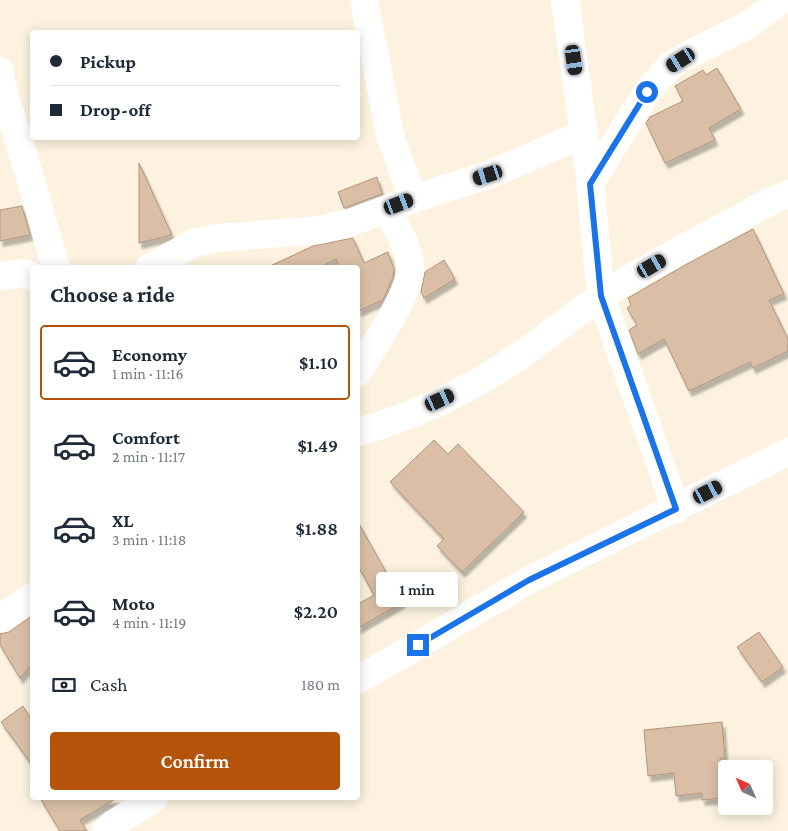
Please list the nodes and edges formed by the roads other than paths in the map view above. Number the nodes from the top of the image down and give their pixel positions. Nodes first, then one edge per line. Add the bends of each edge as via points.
1 (364, 0) edge
2 (565, 0) edge
3 (782, 0) edge
4 (0, 71) edge
5 (584, 134) junction
6 (590, 184) junction
7 (788, 194) edge
8 (412, 199) junction
9 (386, 210) junction
10 (55, 265) edge
11 (154, 265) edge
12 (30, 275) edge
13 (0, 276) edge
14 (601, 296) junction
15 (360, 369) edge
16 (360, 431) edge
17 (788, 452) edge
18 (676, 509) junction
19 (30, 598) edge
20 (0, 619) edge
21 (360, 679) edge
22 (151, 800) edge
23 (106, 831) edge

1 - 8 street via 390,135
2 - 5 street
3 - 6 street via 746,26 671,66 647,92
4 - 10 street
5 - 6 street
5 - 8 street via 488,175
6 - 14 street
7 - 14 street via 674,253
8 - 9 street
9 - 11 street via 349,224 319,230 194,243
9 - 15 street via 400,231 410,269 407,286
12 - 13 street
14 - 16 street via 527,351 475,384 422,409
14 - 18 street
17 - 18 street
18 - 21 street via 529,580
19 - 20 street
22 - 23 street

